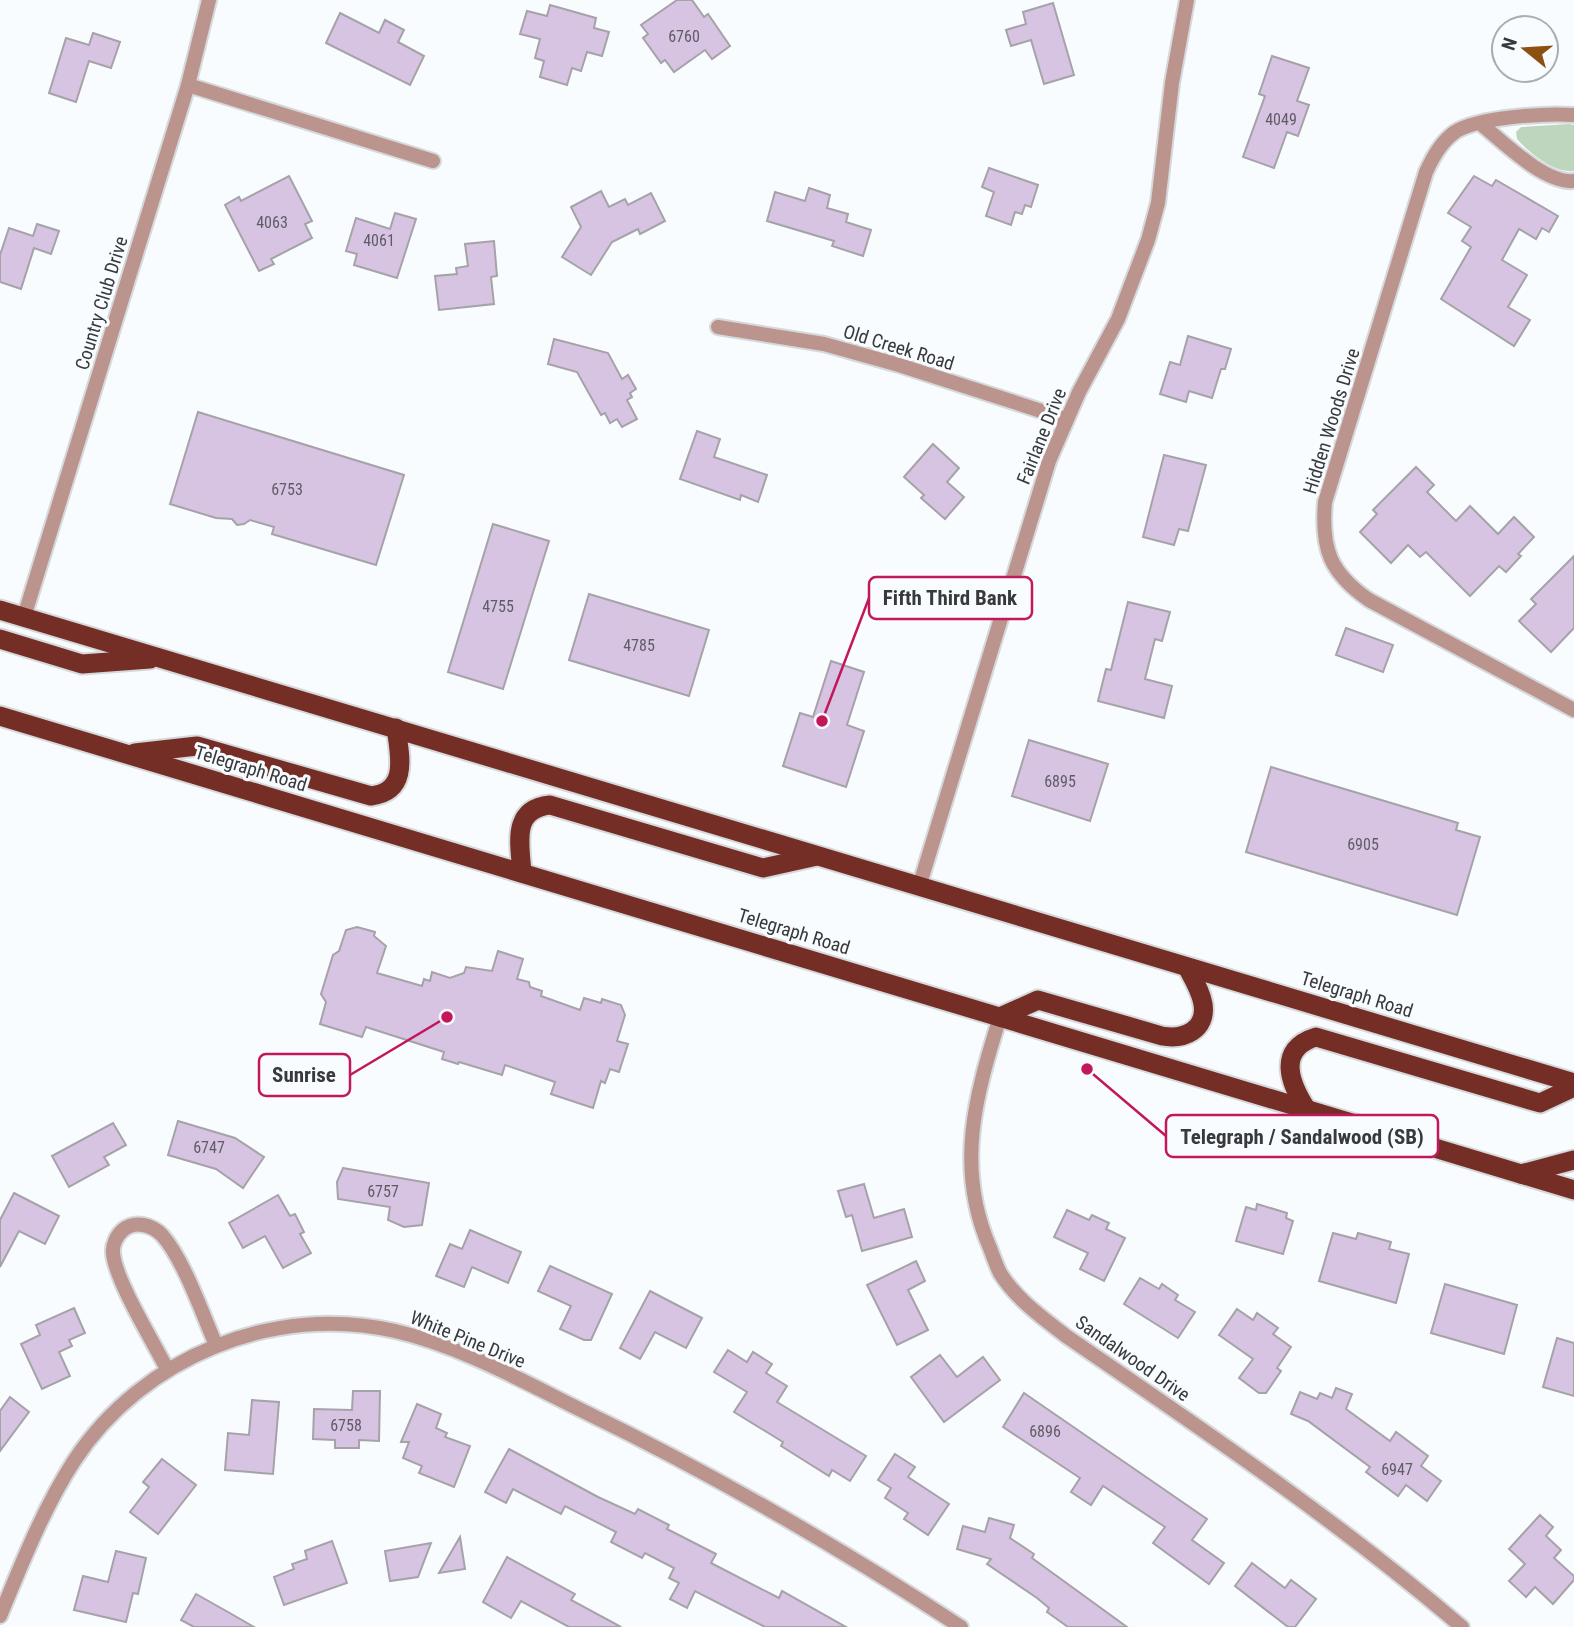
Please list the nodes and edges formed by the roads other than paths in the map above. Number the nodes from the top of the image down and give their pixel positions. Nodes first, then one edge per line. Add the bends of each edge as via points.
1 (209, 0) edge
2 (1187, 0) edge
3 (188, 85) junction
4 (1574, 115) edge
5 (1481, 124) junction
6 (433, 161) dead end
7 (1574, 181) edge
8 (718, 327) dead end
9 (1066, 419) junction
10 (0, 610) edge
11 (24, 617) junction
12 (0, 639) edge
13 (162, 658) junction
14 (1574, 710) edge
15 (0, 716) edge
16 (396, 729) junction
17 (127, 754) junction
18 (818, 855) junction
19 (522, 873) junction
20 (919, 887) junction
21 (1187, 967) junction
22 (1000, 1017) junction
23 (1574, 1085) edge
24 (1307, 1110) junction
25 (1574, 1160) edge
26 (1520, 1174) junction
27 (1574, 1190) edge
28 (216, 1345) junction
29 (167, 1369) junction
30 (0, 1616) edge
31 (961, 1627) edge
32 (1461, 1627) edge

1 - 3 street, Country Club Drive
2 - 9 street, Fairlane Drive via 1158,203 1148,240 1118,319
3 - 6 street
3 - 11 street, Country Club Drive
4 - 5 street, Hidden Woods Drive via 1522,116
5 - 7 street via 1549,176
5 - 14 street, Hidden Woods Drive via 1455,132 1434,155 1426,172 1325,502 1326,548 1350,587 1369,600
8 - 9 street, Old Creek Road via 824,344
9 - 20 street, Fairlane Drive via 1026,534
10 - 11 highway, Telegraph Road
11 - 13 highway, Telegraph Road
12 - 13 highway via 82,664
13 - 16 highway, Telegraph Road
15 - 17 highway, Telegraph Road
16 - 17 highway via 397,780 387,791 371,796 197,746
16 - 18 highway, Telegraph Road
17 - 19 highway, Telegraph Road
18 - 19 highway via 763,868 551,805 534,809 521,826
18 - 20 highway, Telegraph Road
19 - 22 highway, Telegraph Road
20 - 21 highway, Telegraph Road
21 - 22 highway via 1204,1006 1200,1024 1187,1036 1162,1036 1038,1000
21 - 23 highway, Telegraph Road
22 - 24 highway, Telegraph Road
22 - 32 street, Sandalwood Drive via 977,1095 970,1160 977,1213 1000,1273 1025,1302 1066,1336 1265,1472
23 - 24 highway via 1540,1103 1316,1037 1304,1040 1291,1057 1295,1091
24 - 26 highway, Telegraph Road
25 - 26 highway
26 - 27 highway, Telegraph Road
28 - 29 street, White Pine Drive
28 - 29 street via 169,1245 150,1227 131,1225 113,1245 115,1261
28 - 31 street, White Pine Drive via 248,1334 338,1322 387,1329 432,1343 666,1453 874,1571
29 - 30 street, White Pine Drive via 109,1419 74,1461

